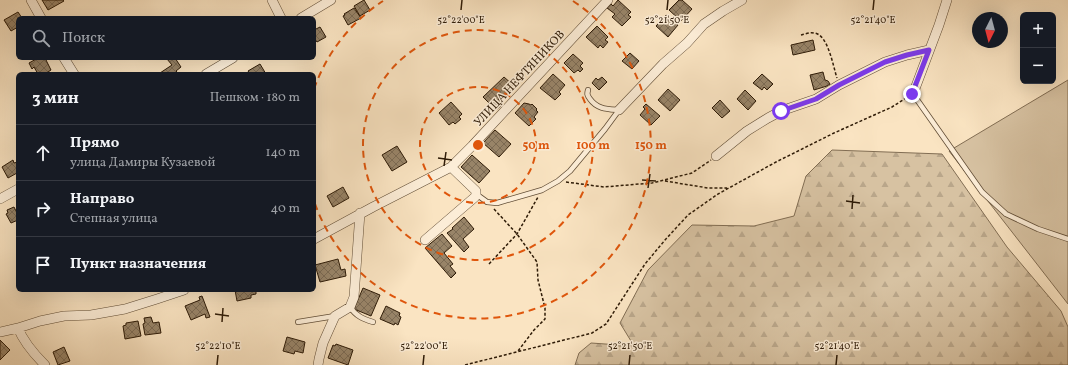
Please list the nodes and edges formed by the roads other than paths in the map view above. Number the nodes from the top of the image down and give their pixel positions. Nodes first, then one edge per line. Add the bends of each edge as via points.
1 (32, 0) edge
2 (272, 0) edge
3 (330, 0) edge
4 (608, 0) edge
5 (742, 0) edge
6 (947, 0) edge
7 (40, 16) edge
8 (280, 16) edge
9 (304, 16) edge
10 (929, 50) junction
11 (65, 60) edge
12 (230, 60) edge
13 (73, 72) edge
14 (209, 72) edge
15 (588, 90) dead end
16 (912, 94) joint
17 (619, 110) junction
18 (716, 156) road end
19 (451, 167) junction
20 (16, 190) edge
21 (476, 194) junction
22 (0, 199) edge
23 (360, 213) junction
24 (316, 238) edge
25 (1068, 238) edge
26 (425, 240) dead end
27 (178, 292) edge
28 (350, 306) junction
29 (335, 316) junction
30 (298, 322) dead end
31 (373, 322) dead end
32 (18, 328) junction
33 (0, 332) edge
34 (45, 365) edge
35 (318, 365) edge

1 - 7 street
2 - 8 street
3 - 9 street
4 - 19 street, УЛИЦА НЕФТЯНИКОВ
5 - 17 street via 704,24
6 - 10 street
10 - 16 street
10 - 18 street via 885,62 816,99 781,111 747,131
11 - 13 street
12 - 14 street
15 - 17 lane via 588,97 597,107
16 - 25 lane via 982,192 1006,214 1038,229
17 - 21 lane via 570,171 558,181 542,190 497,203 487,202
19 - 21 street via 476,191
19 - 23 street, УЛИЦА НЕФТЯНИКОВ
20 - 22 street
21 - 26 street
23 - 24 street, УЛИЦА НЕФТЯНИКОВ
23 - 28 street via 354,297
27 - 32 street via 125,309 52,318
28 - 29 street
28 - 31 lane via 354,313
29 - 30 lane
29 - 35 street via 323,343
32 - 33 street
32 - 34 street via 32,352

